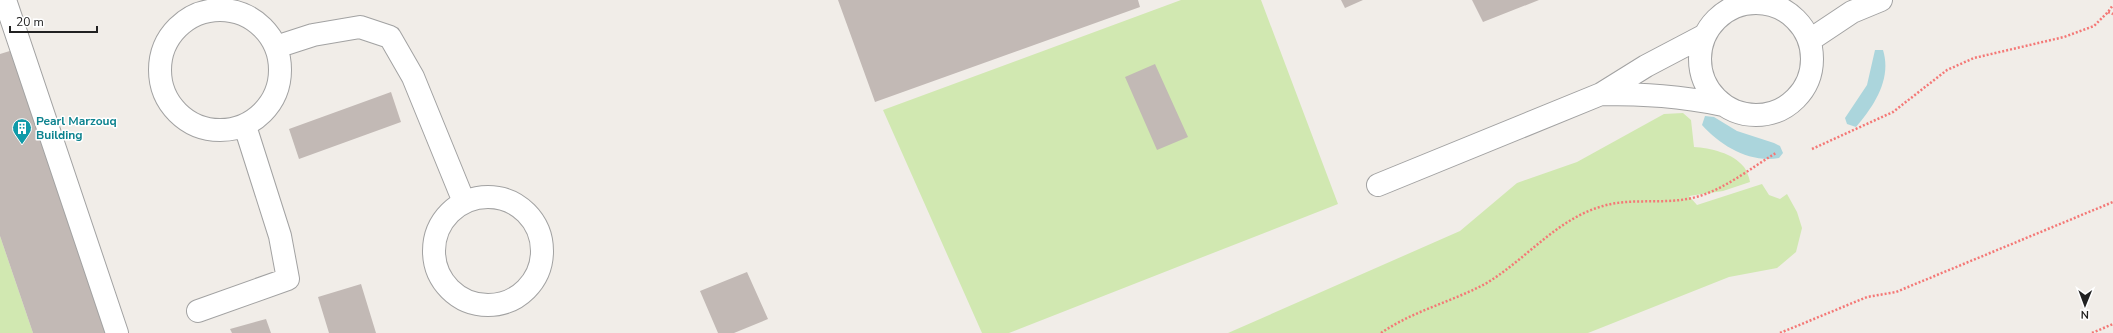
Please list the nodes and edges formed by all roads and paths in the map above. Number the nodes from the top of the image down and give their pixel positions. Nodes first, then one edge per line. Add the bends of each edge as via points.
1 (5, 0) edge
2 (1881, 0) edge
3 (2113, 5) edge
4 (192, 8) edge
5 (1720, 8) edge
6 (2108, 12) junction
7 (2113, 14) edge
8 (1705, 35) junction
9 (1810, 40) junction
10 (276, 47) junction
11 (1601, 94) junction
12 (1723, 105) junction
13 (245, 126) junction
14 (1812, 149) dead end
15 (1776, 153) dead end
16 (1378, 185) dead end
17 (464, 202) junction
18 (2113, 202) edge
19 (198, 311) dead end
20 (2113, 324) edge
21 (117, 333) edge
22 (1381, 333) edge
23 (1780, 333) edge
24 (2092, 333) edge

1 - 21 lane
2 - 9 lane via 1852,12
3 - 6 path
4 - 10 lane via 200,13 228,10 249,16 272,38
4 - 13 lane via 169,37 160,56 159,79 166,99 182,118 201,128 224,131
5 - 8 lane
5 - 9 lane via 1729,9 1751,2 1774,5 1798,20
6 - 7 path
6 - 14 path via 2094,26 1974,58 1947,70 1893,112
8 - 11 lane via 1646,66
8 - 12 lane via 1700,53 1702,73 1710,90
9 - 12 lane via 1813,68 1810,79 1805,89 1788,106 1769,114 1750,115
10 - 13 lane via 280,57 281,75 276,95 262,114
10 - 17 lane via 313,36 360,27 390,37 413,77
11 - 12 lane via 1686,97
11 - 16 lane
13 - 19 lane via 280,236 288,280
15 - 22 path via 1712,192 1690,199 1662,203 1625,202 1603,206 1578,216 1552,232 1512,267 1483,284 1421,310
17 - 17 lane via 480,197 499,198 517,206 533,221 541,238 542,257 537,276 517,298 500,304 481,306 457,296 440,278 434,260 436,235 449,213
18 - 23 path via 1896,292 1867,297
20 - 24 path

